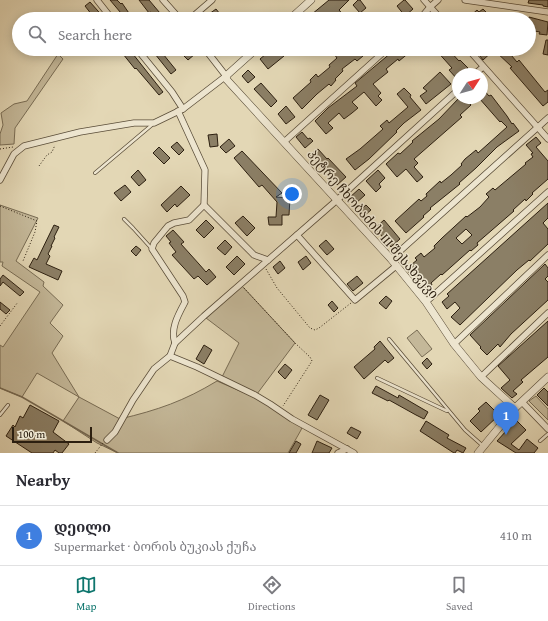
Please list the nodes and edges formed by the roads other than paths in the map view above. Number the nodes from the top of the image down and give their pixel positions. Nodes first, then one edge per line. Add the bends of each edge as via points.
1 (97, 0) edge
2 (163, 0) edge
3 (212, 0) edge
4 (311, 0) edge
5 (424, 0) edge
6 (438, 0) edge
7 (465, 0) edge
8 (430, 7) junction
9 (106, 12) edge
10 (174, 12) edge
11 (198, 12) edge
12 (298, 12) edge
13 (426, 12) edge
14 (435, 12) edge
15 (548, 12) edge
16 (143, 56) edge
17 (210, 56) edge
18 (248, 56) edge
19 (379, 56) edge
20 (474, 56) edge
21 (483, 67) joint
22 (226, 76) junction
23 (452, 95) edge
24 (181, 110) junction
25 (548, 118) edge
26 (154, 123) junction
27 (538, 128) junction
28 (548, 139) edge
29 (284, 142) junction
30 (95, 173) dead end
31 (0, 180) edge
32 (548, 192) edge
33 (337, 200) junction
34 (204, 204) junction
35 (124, 219) dead end
36 (297, 235) junction
37 (152, 249) junction
38 (548, 255) edge
39 (391, 259) junction
40 (268, 260) junction
41 (396, 266) junction
42 (426, 302) junction
43 (548, 313) edge
44 (389, 339) dead end
45 (175, 343) junction
46 (454, 344) junction
47 (170, 356) junction
48 (481, 377) junction
49 (376, 378) dead end
50 (547, 379) edge
51 (522, 402) junction
52 (8, 405) dead end
53 (515, 408) junction
54 (450, 412) junction
55 (0, 415) edge
56 (548, 429) edge
57 (548, 434) edge
58 (105, 441) road end
59 (540, 441) dead end
60 (484, 446) junction
61 (347, 450) junction
62 (338, 453) edge
63 (354, 453) edge
64 (478, 453) edge

1 - 9 street
2 - 10 street
3 - 11 street
4 - 12 street
5 - 8 street
6 - 8 street
7 - 15 street
8 - 13 street
8 - 14 street
16 - 24 street via 172,92
17 - 22 street
18 - 22 street
19 - 29 street
20 - 21 street
21 - 27 street
22 - 24 street
22 - 29 street, პეტრე ჩხობაძის III შესახვევი
23 - 33 street
24 - 26 street
24 - 34 street via 205,170
25 - 27 street
26 - 30 lane
26 - 31 street via 134,122 24,146 14,154
27 - 28 street
27 - 39 street
29 - 33 street, პეტრე ჩხობაძის III შესახვევი
32 - 42 street
33 - 36 street
33 - 39 street, პეტრე ჩხობაძის III შესახვევი
34 - 37 street via 190,220 168,226 154,242
34 - 40 street via 254,255
35 - 37 lane
36 - 40 street
36 - 41 street via 355,300
37 - 45 street via 185,302 174,330
38 - 46 street
39 - 41 street, პეტრე ჩხობაძის III შესახვევი
40 - 45 street
41 - 42 street, პეტრე ჩხობაძის III შესახვევი
42 - 46 street, პეტრე ჩხობაძის III შესახვევი
43 - 48 street
44 - 54 lane
45 - 47 street
46 - 48 street, პეტრე ჩხობაძის III შესახვევი
47 - 58 street via 154,369 121,419 121,423
47 - 61 street via 255,395
48 - 53 street, პეტრე ჩხობაძის III შესახვევი
49 - 54 lane
50 - 51 street
51 - 53 street
51 - 56 street
52 - 55 lane
53 - 60 street
54 - 60 lane via 465,430
57 - 59 lane
60 - 64 street
61 - 62 street
61 - 63 street

